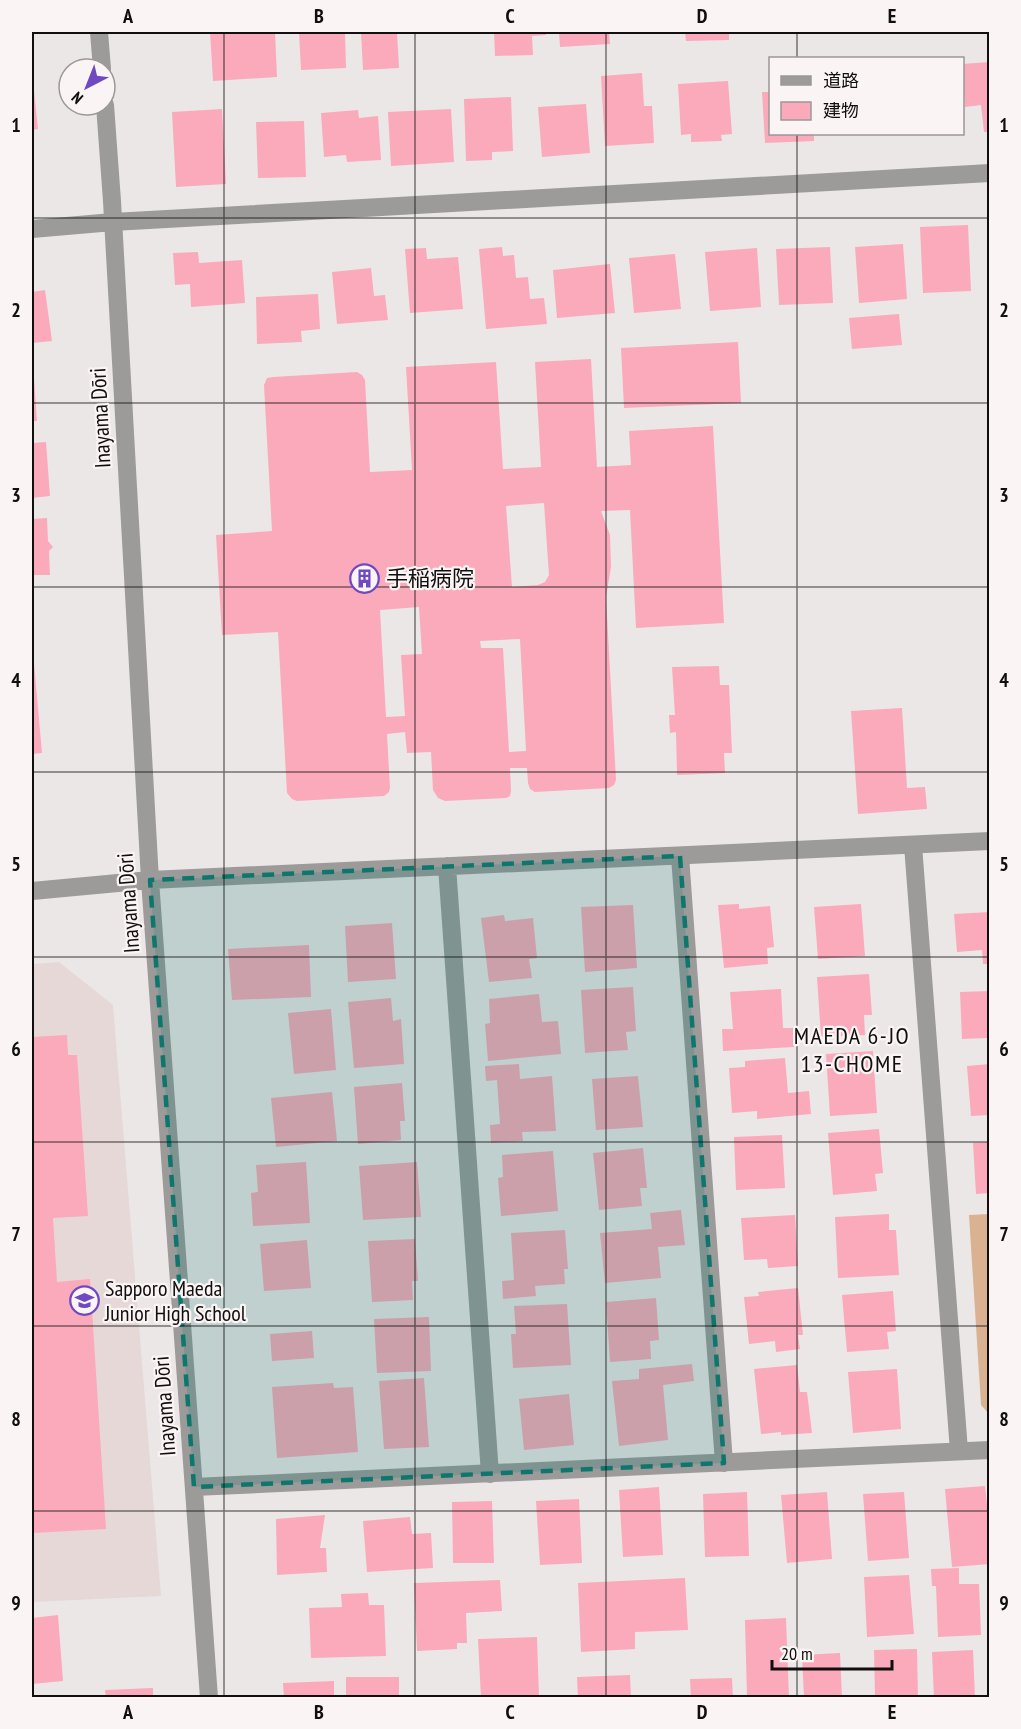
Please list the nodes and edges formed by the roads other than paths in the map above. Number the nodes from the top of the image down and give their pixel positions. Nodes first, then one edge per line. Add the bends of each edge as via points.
1 (99, 32) edge
2 (101, 57) edge
3 (106, 117) edge
4 (990, 173) edge
5 (113, 222) junction
6 (32, 229) edge
7 (990, 841) edge
8 (913, 844) junction
9 (680, 856) junction
10 (447, 866) junction
11 (150, 880) junction
12 (32, 891) edge
13 (990, 1450) edge
14 (959, 1451) junction
15 (724, 1463) junction
16 (490, 1474) junction
17 (194, 1487) junction
18 (209, 1698) edge

1 - 2 street
3 - 5 street, Inayama Dōri
4 - 5 street
5 - 6 street
5 - 11 street, Inayama Dōri
7 - 8 street
8 - 9 street
8 - 14 street
9 - 10 street
9 - 15 street
10 - 11 street
10 - 16 street
11 - 12 street
11 - 17 street, Inayama Dōri
13 - 14 street
14 - 15 street
15 - 16 street
16 - 17 street
17 - 18 street, Inayama Dōri

